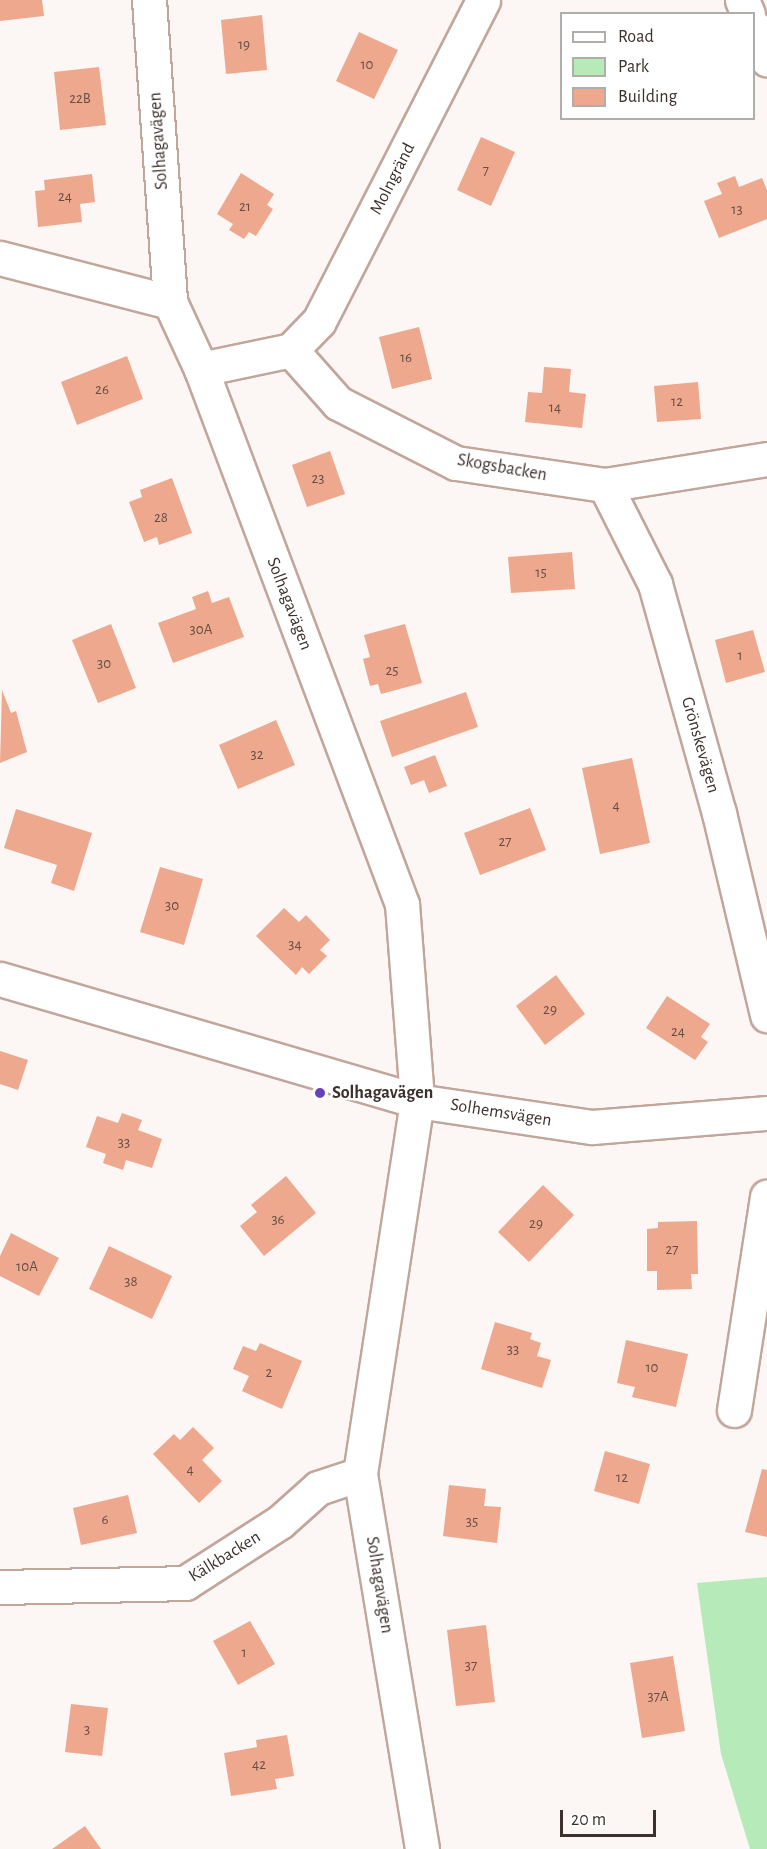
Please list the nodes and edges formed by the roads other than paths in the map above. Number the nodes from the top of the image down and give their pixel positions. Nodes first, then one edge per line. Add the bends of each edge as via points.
1 (149, 0) edge
2 (483, 0) edge
3 (755, 32) edge
4 (767, 59) edge
5 (0, 258) edge
6 (170, 302) junction
7 (291, 350) junction
8 (201, 369) junction
9 (767, 459) edge
10 (605, 485) junction
11 (0, 978) edge
12 (767, 1015) edge
13 (417, 1101) junction
14 (767, 1113) edge
15 (767, 1197) edge
16 (734, 1410) dead end
17 (360, 1474) junction
18 (0, 1587) edge
19 (422, 1849) edge

1 - 6 street, Solhagavägen
2 - 7 street, Molngränd via 318,321
3 - 4 street
5 - 6 street
6 - 8 street, Solhagavägen
7 - 8 street
7 - 10 street, Skogsbacken via 338,403 456,463
8 - 13 street, Solhagavägen via 402,904
9 - 10 street, Skogsbacken
10 - 12 street, Grönskevägen via 655,584 719,813
11 - 13 street, Solhemsvägen
13 - 14 street, Solhemsvägen via 592,1127
13 - 17 street, Solhagavägen
15 - 16 street
17 - 18 street, Kälkbacken via 318,1488 280,1522 185,1583
17 - 19 street, Solhagavägen

